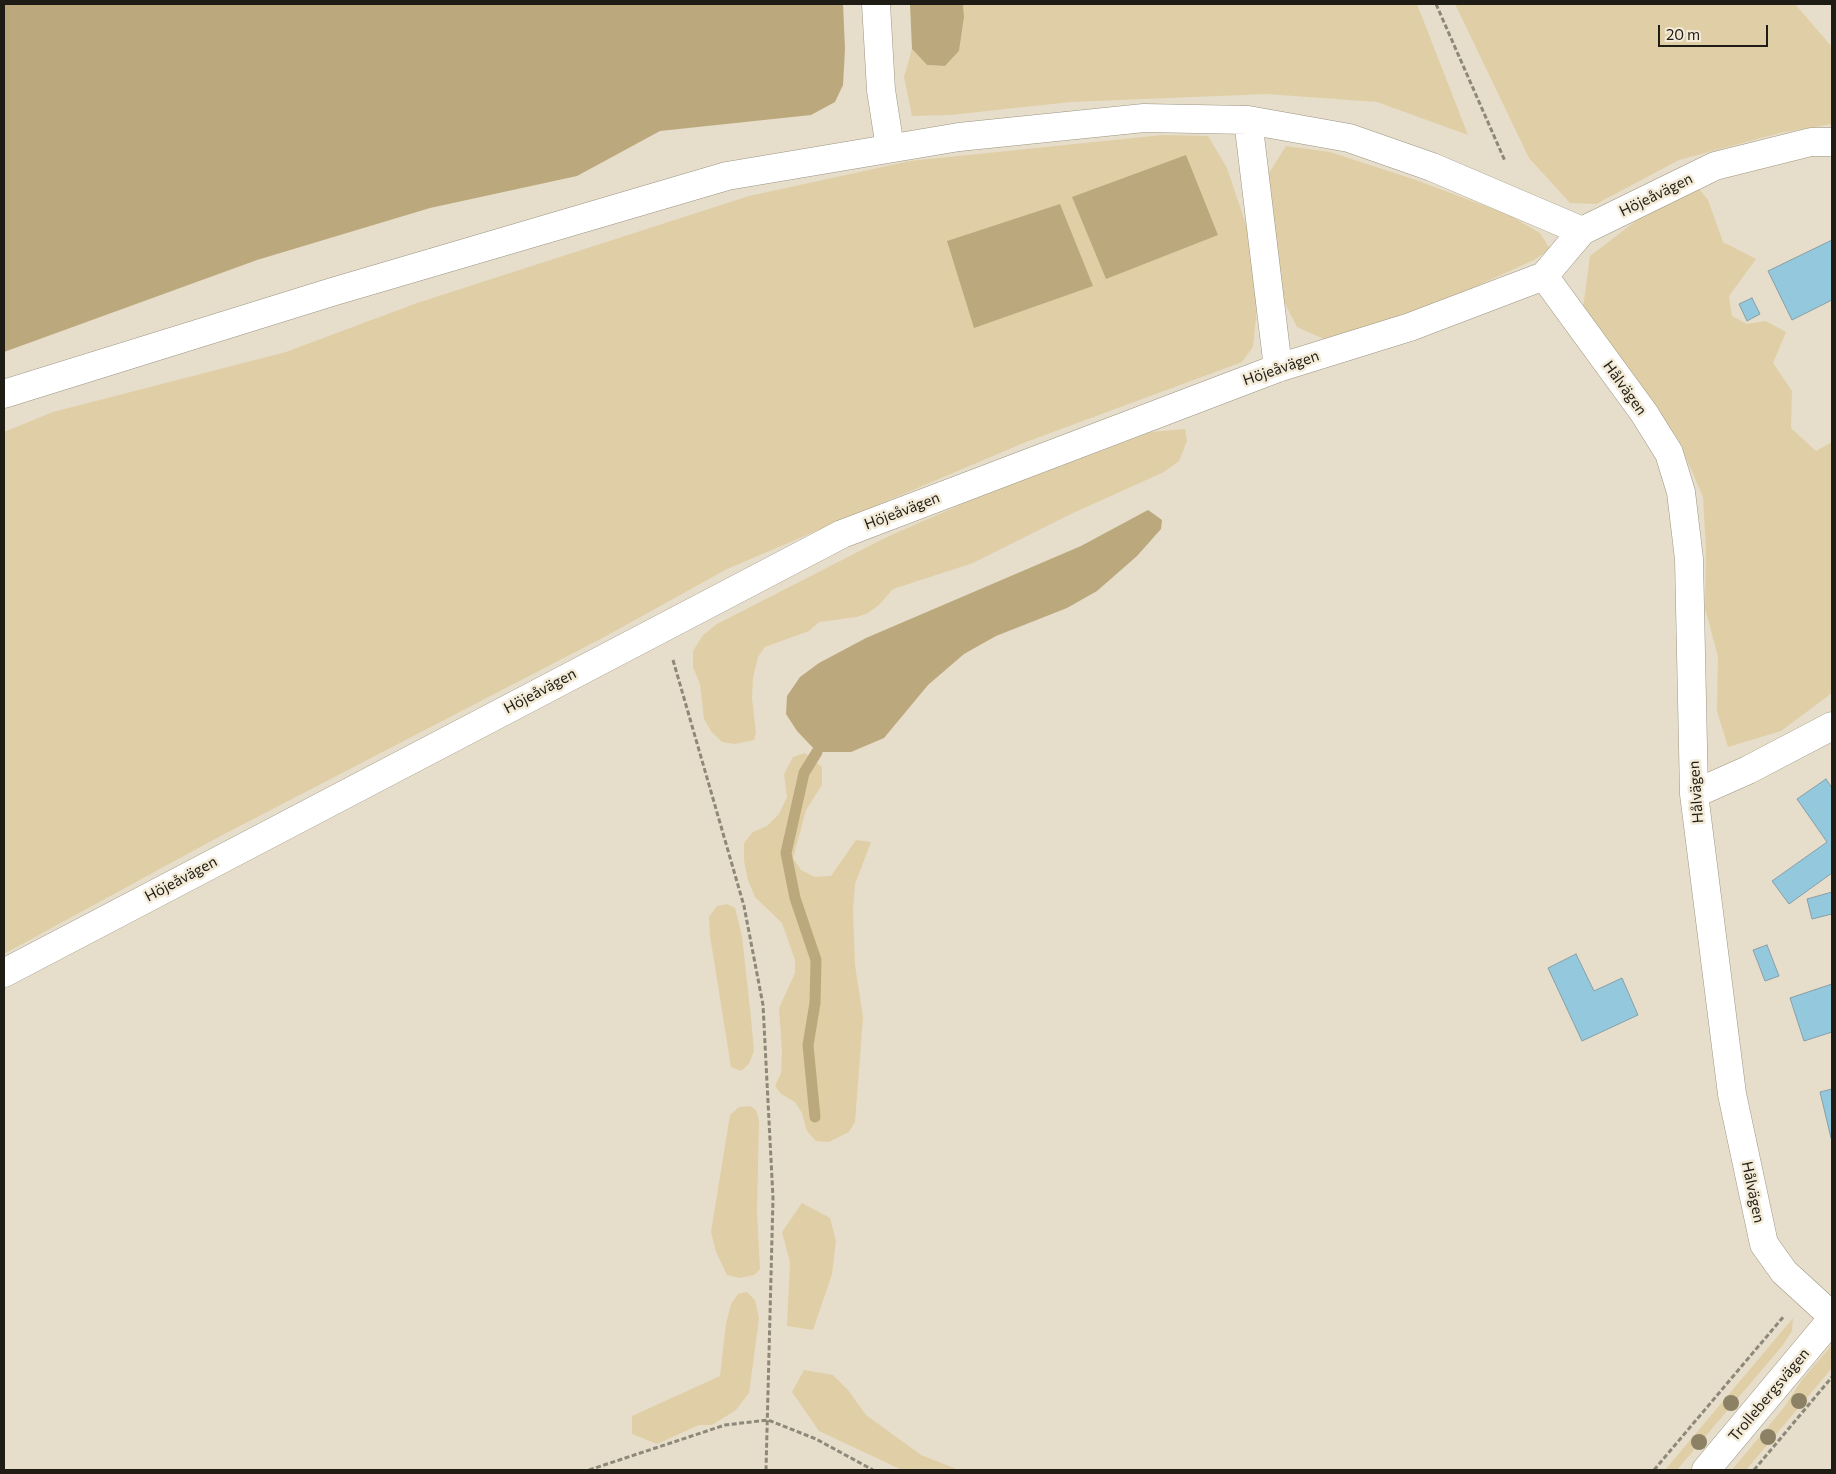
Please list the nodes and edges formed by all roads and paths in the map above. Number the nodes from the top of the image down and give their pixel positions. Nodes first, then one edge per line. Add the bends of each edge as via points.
1 (876, 4) edge
2 (1436, 4) edge
3 (1248, 120) junction
4 (1832, 142) edge
5 (890, 148) junction
6 (1526, 207) junction
7 (1582, 231) junction
8 (1544, 276) junction
9 (1278, 368) junction
10 (4, 394) edge
11 (663, 626) junction
12 (1832, 726) edge
13 (1694, 794) junction
14 (4, 973) edge
15 (1810, 1296) junction
16 (1832, 1317) edge
17 (1832, 1377) edge
18 (768, 1420) junction
19 (589, 1470) edge
20 (766, 1470) edge
21 (873, 1470) edge
22 (1654, 1470) edge
23 (1706, 1470) edge
24 (1754, 1470) edge

1 - 5 street via 881,90
2 - 6 path
3 - 5 street via 1144,118 959,137
3 - 6 street via 1349,138 1432,167
3 - 9 street
4 - 7 street, Höjeåvägen via 1811,142 1715,166
5 - 10 street via 726,176 332,292
6 - 7 street
7 - 8 street, Höjeåvägen
8 - 9 street, Höjeåvägen via 1410,327
8 - 13 street, Hålvägen via 1644,413 1669,453 1681,492 1688,559
9 - 11 street, Höjeåvägen via 842,534
11 - 14 street, Höjeåvägen
11 - 18 path via 744,906 763,1005 773,1198
12 - 13 street
13 - 15 street, Hålvägen via 1732,1094 1764,1244 1784,1272
15 - 16 street, Hålvägen
15 - 22 path via 1782,1318
16 - 23 street, Trollebergsvägen
17 - 24 path
18 - 19 path via 726,1426
18 - 20 path
18 - 21 path via 816,1439

